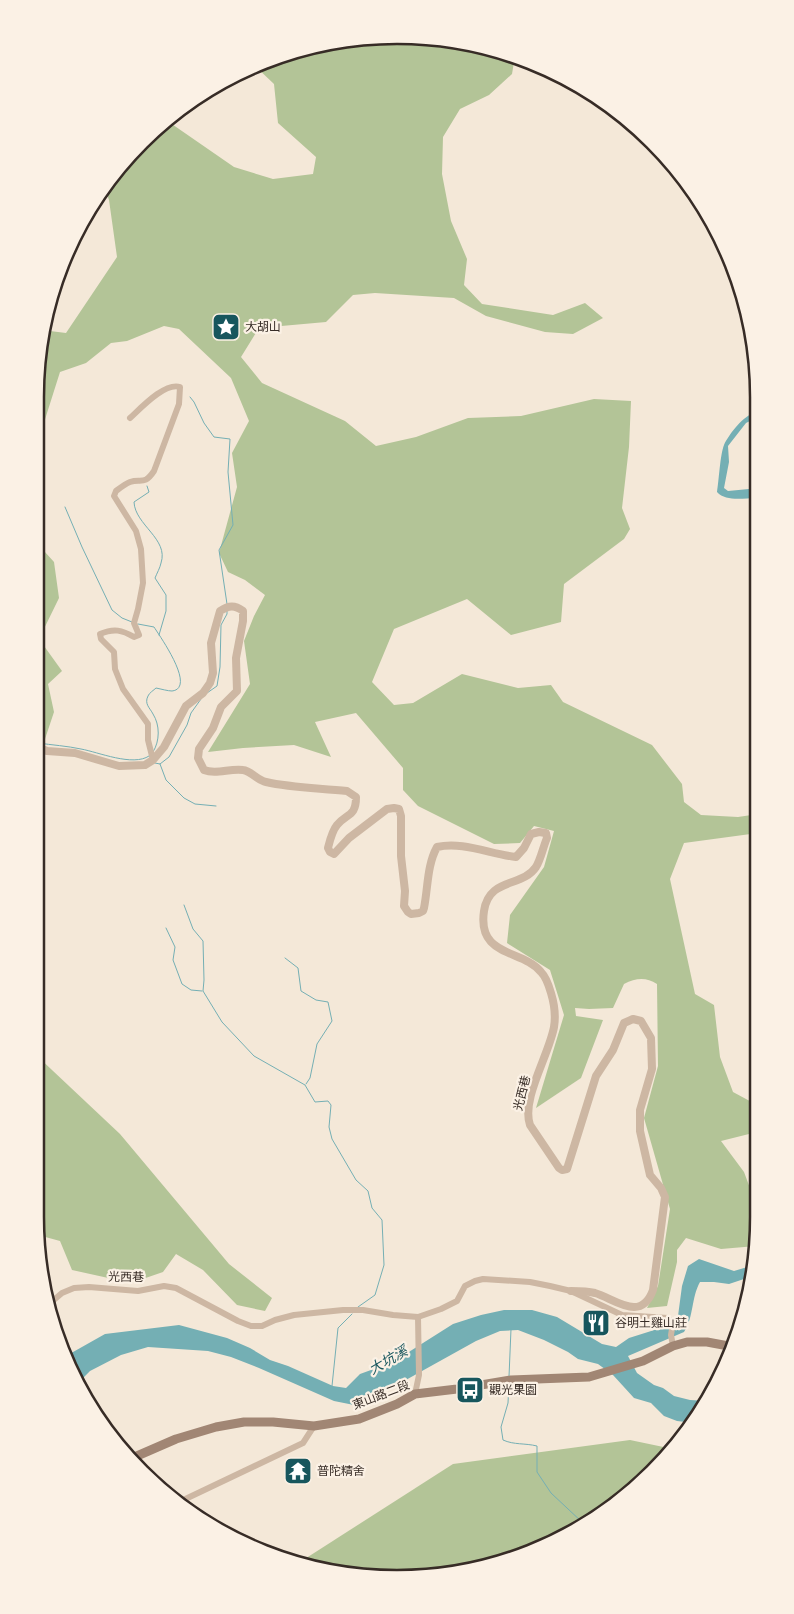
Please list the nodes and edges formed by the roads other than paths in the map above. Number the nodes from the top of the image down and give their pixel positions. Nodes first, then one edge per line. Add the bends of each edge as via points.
1 (130, 418) dead end
2 (44, 750) edge
3 (153, 760) junction
4 (571, 1291) junction
5 (54, 1300) edge
6 (418, 1317) junction
7 (726, 1345) edge
8 (673, 1346) junction
9 (415, 1394) junction
10 (314, 1426) junction
11 (137, 1456) edge
12 (185, 1499) edge

1 - 3 street via 166,387 180,387 179,404 150,478 130,482 114,496 136,531 141,549 143,583 134,623 139,635 134,638 120,630 100,634 100,639 114,652 115,669 123,689 148,724
2 - 3 street via 75,753 119,766 145,765
3 - 4 street, 光西巷 via 164,747 186,706 203,693 210,682 213,673 211,643 220,611 237,606 243,611 243,621 236,658 236,691 221,707 199,750 198,758 204,770 245,770 258,780 279,785 347,791 356,797 356,806 352,814 337,825 328,848 334,854 348,838 387,809 400,809 404,906 412,914 423,912 430,866 437,847 463,846 516,857 531,834 546,833 536,867 495,891 487,898 484,912 485,934 490,941 542,972 553,1003 554,1027 532,1092 527,1118 558,1168 567,1169 596,1076 613,1050 624,1024 633,1019 641,1021 651,1038 652,1069 640,1110 640,1131 650,1175 665,1197 650,1297 638,1306 628,1307 597,1294
4 - 6 street, 光西巷 via 530,1282 482,1279 465,1286 457,1301
4 - 8 street, 光西巷 via 622,1314 668,1318 673,1323
5 - 6 street, 光西巷 via 74,1288 138,1291 164,1286 176,1288 251,1326 262,1326 294,1315 344,1310
6 - 9 street via 419,1375
7 - 8 main road via 687,1342
8 - 9 main road, 東山路二段 via 643,1361 589,1377 511,1380
9 - 10 main road, 東山路二段 via 359,1419
10 - 11 main road, 東山路二段 via 244,1422 176,1439
10 - 12 street via 304,1443

